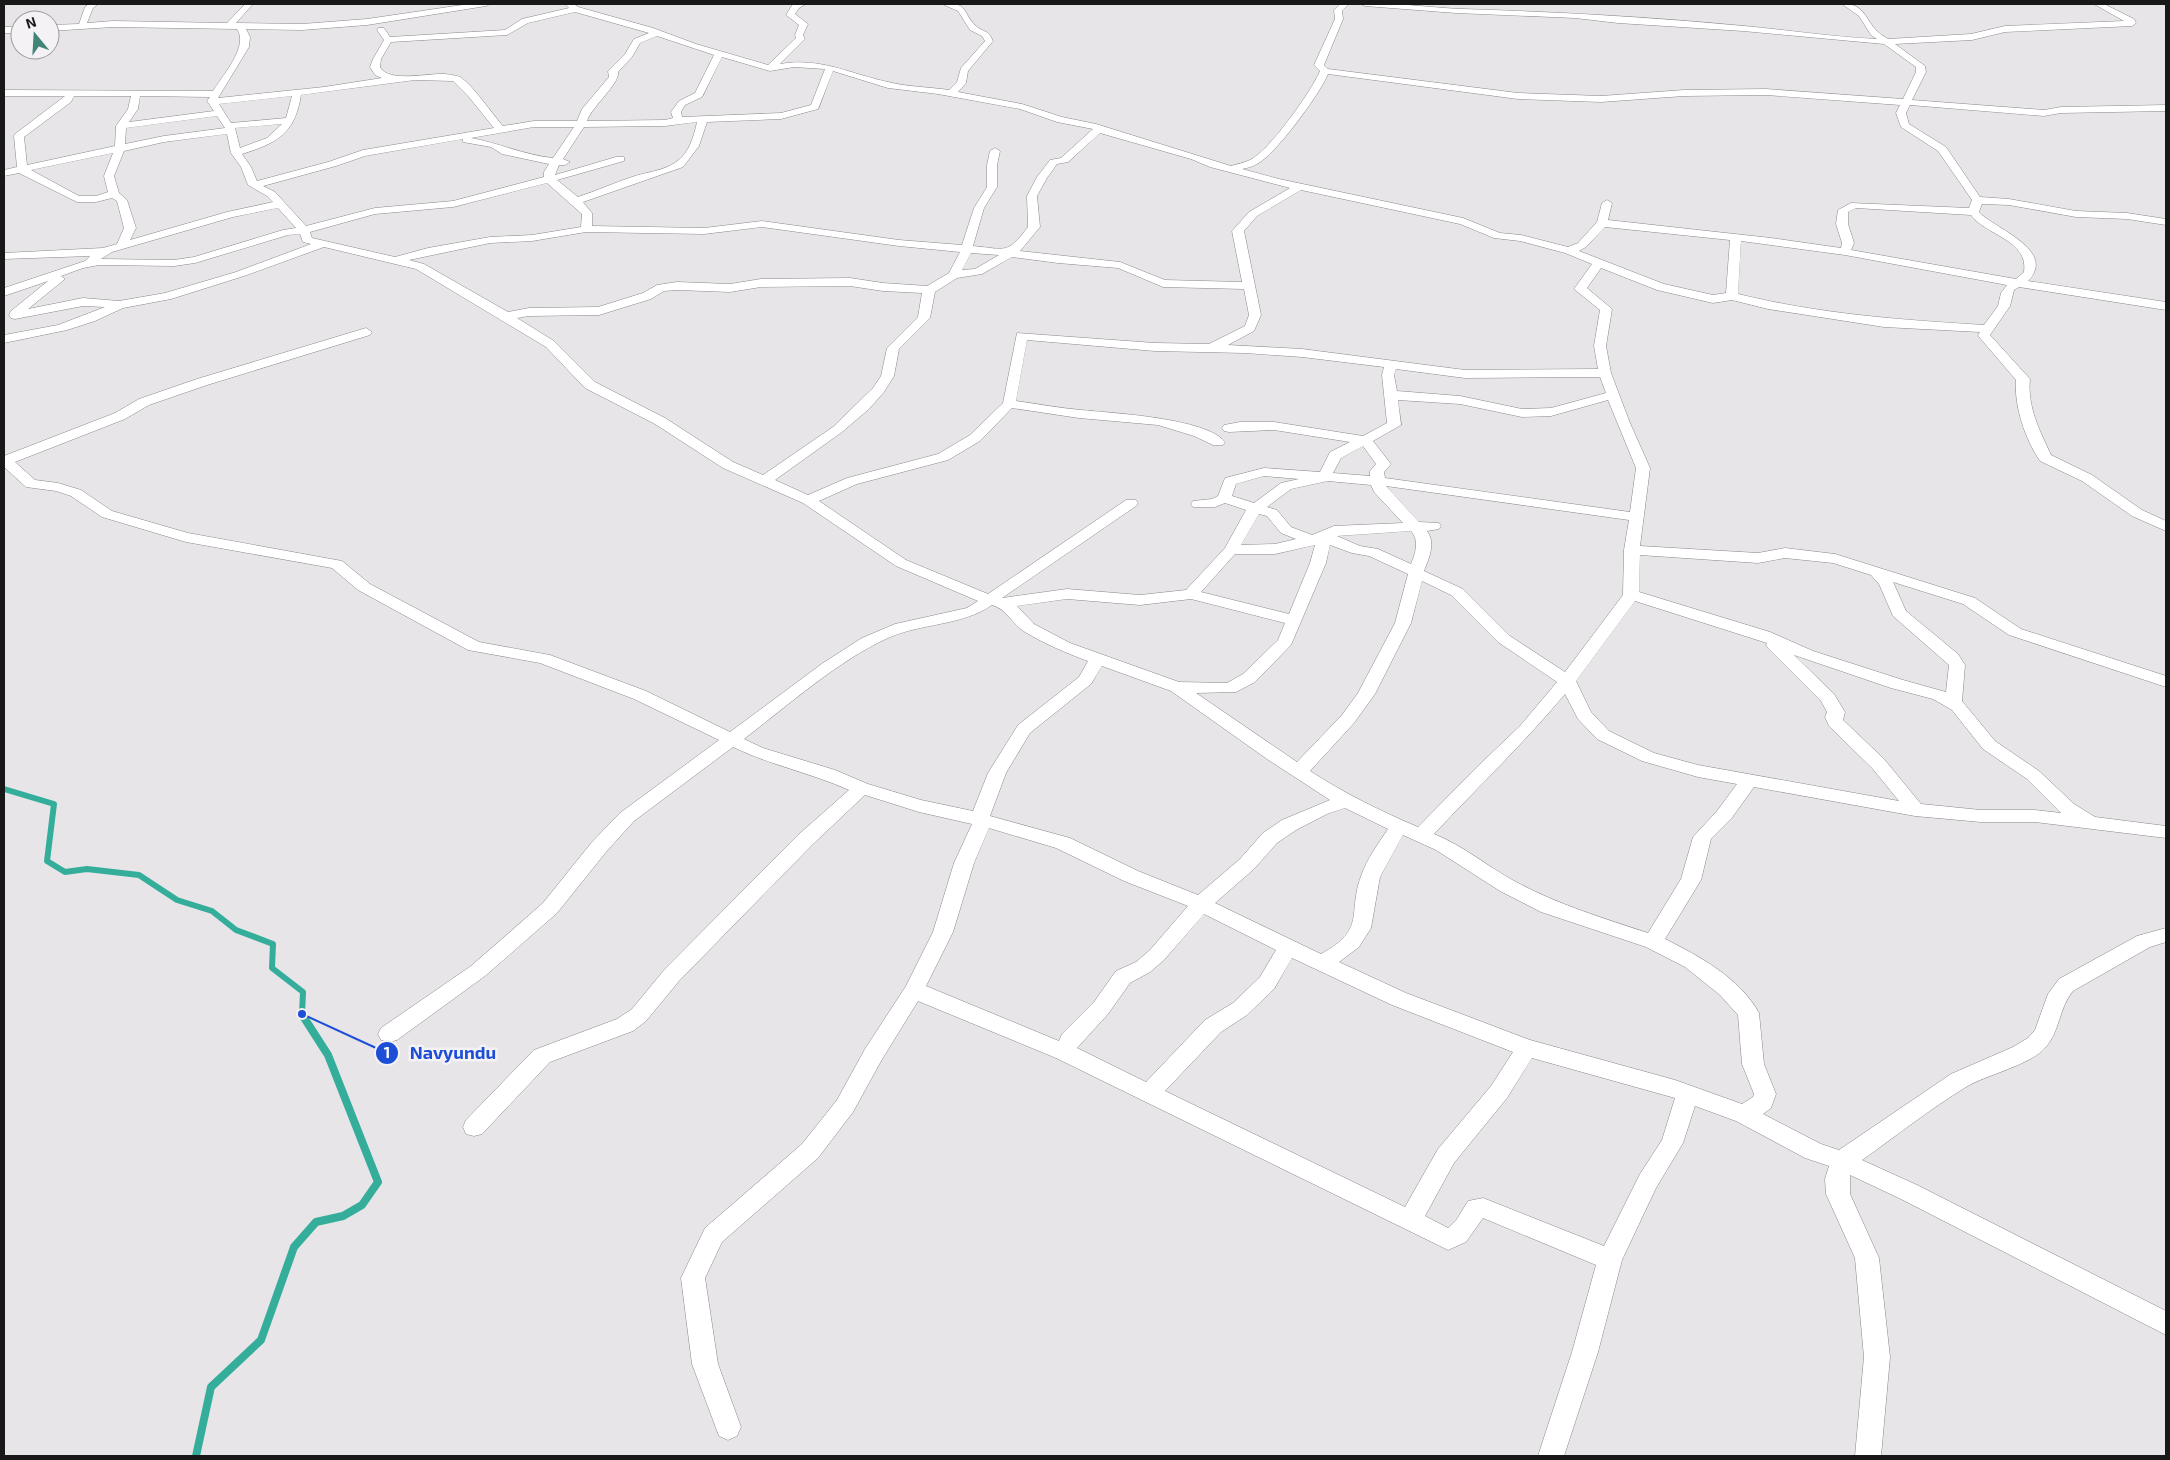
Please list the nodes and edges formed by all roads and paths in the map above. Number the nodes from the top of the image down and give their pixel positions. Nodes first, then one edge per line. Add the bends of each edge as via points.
1 (94, 4) edge
2 (249, 4) edge
3 (486, 4) edge
4 (802, 4) edge
5 (946, 4) edge
6 (1345, 4) edge
7 (1365, 4) edge
8 (1552, 4) edge
9 (1846, 4) edge
10 (2098, 4) edge
11 (572, 6) edge
12 (1560, 14) junction
13 (367, 22) junction
14 (235, 24) junction
15 (82, 26) junction
16 (291, 26) junction
17 (60, 27) edge
18 (656, 32) junction
19 (248, 39) junction
20 (388, 40) junction
21 (1887, 42) junction
22 (719, 53) junction
23 (830, 67) junction
24 (770, 68) junction
25 (1325, 71) junction
26 (393, 80) junction
27 (297, 92) junction
28 (4, 93) edge
29 (71, 93) junction
30 (136, 93) junction
31 (952, 93) junction
32 (1905, 102) junction
33 (2166, 108) edge
34 (222, 113) junction
35 (702, 119) junction
36 (678, 120) junction
37 (289, 121) junction
38 (581, 123) junction
39 (121, 126) junction
40 (501, 130) junction
41 (1102, 130) junction
42 (451, 138) junction
43 (120, 148) junction
44 (995, 151) dead end
45 (236, 153) junction
46 (620, 159) dead end
47 (556, 161) junction
48 (604, 164) junction
49 (1233, 169) junction
50 (22, 170) junction
51 (4, 173) edge
52 (550, 180) junction
53 (253, 184) junction
54 (1300, 186) junction
55 (114, 194) junction
56 (576, 200) junction
57 (1977, 200) junction
58 (1607, 203) dead end
59 (280, 204) junction
60 (1974, 212) junction
61 (587, 213) junction
62 (2166, 222) edge
63 (1602, 223) junction
64 (586, 229) junction
65 (305, 235) junction
66 (1736, 238) junction
67 (490, 240) junction
68 (325, 243) junction
69 (122, 246) junction
70 (967, 249) junction
71 (108, 250) junction
72 (1569, 251) junction
73 (1845, 252) junction
74 (1009, 253) junction
75 (4, 256) edge
76 (396, 260) junction
77 (1599, 263) junction
78 (81, 265) junction
79 (954, 275) junction
80 (2018, 284) junction
81 (1250, 286) junction
82 (929, 290) junction
83 (4, 292) edge
84 (1732, 296) junction
85 (119, 305) junction
86 (2166, 306) edge
87 (506, 316) junction
88 (9, 317) edge
89 (1988, 330) junction
90 (366, 332) dead end
91 (4, 339) edge
92 (1211, 349) junction
93 (1391, 364) junction
94 (1605, 373) junction
95 (1390, 395) junction
96 (1613, 395) junction
97 (1009, 404) junction
98 (1230, 428) dead end
99 (1365, 440) junction
100 (1218, 442) dead end
101 (4, 460) edge
102 (1324, 478) junction
103 (764, 481) junction
104 (1378, 481) junction
105 (1224, 498) junction
106 (808, 500) junction
107 (1132, 503) dead end
108 (1198, 504) dead end
109 (1254, 509) junction
110 (1637, 517) junction
111 (1434, 526) dead end
112 (1414, 527) junction
113 (2166, 527) edge
114 (1324, 537) junction
115 (1231, 550) junction
116 (1632, 550) junction
117 (1876, 570) junction
118 (1416, 572) junction
119 (1190, 594) junction
120 (1631, 595) junction
121 (998, 602) junction
122 (1294, 620) junction
123 (1764, 635) junction
124 (1098, 659) junction
125 (1567, 681) junction
126 (2166, 682) edge
127 (1177, 686) junction
128 (1953, 702) junction
129 (734, 739) junction
130 (1298, 772) junction
131 (1749, 781) junction
132 (862, 788) junction
133 (1347, 801) junction
134 (1915, 810) junction
135 (979, 819) junction
136 (2096, 824) junction
137 (1399, 826) junction
138 (2166, 832) edge
139 (1421, 836) junction
140 (1201, 904) junction
141 (2166, 935) edge
142 (1653, 942) junction
143 (1288, 947) junction
144 (1322, 962) junction
145 (914, 990) junction
146 (389, 1034) dead end
147 (1526, 1048) junction
148 (1064, 1052) junction
149 (1149, 1093) junction
150 (1688, 1093) junction
151 (1744, 1114) junction
152 (474, 1127) dead end
153 (1842, 1160) junction
154 (1410, 1221) junction
155 (1610, 1259) junction
156 (2166, 1324) edge
157 (728, 1427) dead end
158 (1551, 1456) edge
159 (1868, 1456) edge

1 - 15 street via 89,7
2 - 14 street
3 - 13 street
4 - 24 street via 796,6 790,15 804,24 799,35 801,40
5 - 31 street via 961,9 973,28 986,34 989,41 964,70 961,82
6 - 25 street via 1338,10 1339,19 1319,65
7 - 12 street
8 - 12 street
9 - 21 street via 1862,14 1874,33
10 - 21 street via 2132,23 1990,30 1972,37
11 - 18 street
11 - 20 street via 525,21 507,32
12 - 21 street
13 - 16 street
13 - 20 street via 376,23
14 - 15 street
14 - 16 street
14 - 19 street
15 - 17 street
16 - 19 street
18 - 22 street
18 - 38 street via 637,41 629,55 613,70 614,77 585,111
19 - 34 street via 231,72
20 - 26 street via 375,67 378,73
21 - 32 street via 1920,66 1921,72
22 - 24 street
22 - 36 street via 699,95 682,103 676,112
23 - 24 street via 794,64
23 - 31 street via 888,85
23 - 35 street via 815,107 781,116
25 - 32 street via 1518,96 1601,99 1726,91
25 - 49 street via 1305,106 1264,154 1254,162
26 - 27 street
26 - 40 street via 457,79
27 - 34 street via 228,101
27 - 37 street via 296,106
28 - 29 street
29 - 30 street
29 - 50 street via 68,100 19,136
30 - 34 street
30 - 39 street via 133,109
31 - 41 street
32 - 33 street via 2044,113
32 - 57 street via 1901,113 1904,125 1942,149
34 - 37 street
34 - 39 street
34 - 43 street via 201,132
34 - 45 street
35 - 36 street
35 - 56 street via 699,137 684,161 674,168
36 - 38 street via 665,123
37 - 45 street via 285,131 261,146
38 - 40 street via 534,124
38 - 47 street
39 - 43 street
40 - 42 street
41 - 49 street
41 - 74 street via 1064,160 1054,162 1042,177 1032,196 1034,227
42 - 47 street
42 - 53 street via 363,153
43 - 50 street
43 - 55 street via 108,176
44 - 70 street via 992,187 979,208
45 - 53 street
46 - 48 street
47 - 48 street
47 - 52 street via 549,172
48 - 52 street
49 - 54 street
50 - 51 street
50 - 55 street via 77,199 96,199
52 - 56 street
52 - 65 street via 453,204 375,210
53 - 59 street via 271,194
54 - 72 street via 1463,221 1498,236 1521,238
54 - 81 street via 1253,214 1238,231
55 - 69 street via 122,200 130,228
56 - 61 street
57 - 60 street
57 - 62 street
58 - 63 street
59 - 65 street
59 - 69 street via 231,214
60 - 73 street via 1855,205 1843,210 1842,224 1848,243
60 - 80 street via 1978,218 2014,240 2026,253 2030,268 2028,276
61 - 64 street
61 - 67 street
63 - 66 street
63 - 72 street via 1582,245
64 - 67 street via 532,238
64 - 70 street via 704,231 762,224 864,239
65 - 68 street
65 - 78 street via 250,244 174,263 120,261
66 - 73 street
66 - 84 street
67 - 76 street
68 - 76 street
68 - 85 street via 240,274 166,296
69 - 71 street
70 - 74 street
70 - 79 street
71 - 75 street
71 - 78 street
72 - 77 street
73 - 80 street
74 - 79 street via 978,272
74 - 81 street via 1120,265 1163,282
76 - 87 street via 420,266
77 - 84 street via 1661,287 1712,299
77 - 94 street via 1580,289 1606,309 1600,346
78 - 83 street
78 - 88 street via 46,286
79 - 82 street
80 - 86 street
80 - 89 street via 2012,285 2007,292 2005,304
81 - 92 street via 1255,316 1250,328
82 - 87 street via 883,288 850,282 761,283 730,288 677,286 661,288 648,296 598,312 529,312
82 - 103 street via 924,318 891,352 888,376 877,392 854,416
84 - 89 street via 1776,307 1884,323
85 - 88 street via 83,302
85 - 91 street via 85,321 30,336
87 - 103 street via 550,344 590,385 660,421 728,465
89 - 113 street via 1984,335 2023,379 2023,396 2045,458 2087,478 2137,513
90 - 101 street via 144,402 120,416
92 - 93 street via 1302,353
92 - 97 street via 1021,336
93 - 94 street via 1465,374
93 - 95 street via 1388,375
94 - 96 street
95 - 96 street via 1460,400 1522,413 1551,412
95 - 99 street via 1394,425
96 - 110 street via 1643,468
97 - 100 street via 1159,421
97 - 106 street via 975,438 943,457 852,480
98 - 99 street via 1240,425 1274,426
99 - 102 street via 1335,455
99 - 104 street via 1384,464 1377,470
101 - 129 street via 30,484 76,492 107,514 186,537 337,564 364,587 474,646 544,659 640,695
102 - 104 street
102 - 105 street via 1264,472 1230,481
102 - 109 street via 1286,486
103 - 106 street
104 - 110 street
104 - 112 street via 1379,489
105 - 108 street
105 - 109 street
106 - 121 street via 901,563
107 - 121 street
109 - 114 street via 1272,513 1286,530
109 - 115 street
110 - 116 street
111 - 112 street
112 - 114 street
112 - 118 street via 1422,534 1424,552
114 - 115 street via 1275,549
114 - 118 street via 1357,550 1373,552
114 - 122 street via 1318,563
115 - 119 street
116 - 117 street via 1758,558 1785,553 1835,559
116 - 120 street
117 - 126 street via 1969,601 2015,632
117 - 128 street via 1886,583 1898,613 1957,665
118 - 125 street via 1457,592 1504,639
118 - 130 street via 1403,623 1366,694 1348,719
119 - 121 street via 1140,600 1067,594
119 - 122 street
120 - 123 street
120 - 125 street
121 - 124 street via 1028,627 1064,647
121 - 129 street via 879,636 856,648
122 - 127 street via 1285,642 1249,678 1230,688
123 - 128 street via 1807,655
123 - 134 street via 1828,698 1836,712 1835,722 1901,788
124 - 127 street
124 - 135 street via 1085,680 1024,729 997,773
125 - 131 street via 1584,715 1603,736 1648,757
125 - 139 street via 1526,730
127 - 130 street
128 - 136 street via 1989,745 2033,775 2067,808
129 - 132 street via 757,752 829,774
129 - 146 street via 627,817 550,908 478,971
130 - 133 street
131 - 134 street
131 - 142 street via 1724,815 1702,837 1691,880
132 - 135 street via 919,806
132 - 152 street via 672,976 639,1015 625,1025 542,1056
133 - 137 street
133 - 140 street via 1320,810 1270,838 1247,864
134 - 136 street via 1981,816 2035,816
135 - 140 street via 1063,843 1131,876
135 - 145 street via 978,832 964,863 943,932
136 - 138 street
137 - 139 street
137 - 144 street via 1367,886 1362,929 1353,943
139 - 142 street via 1548,907
140 - 143 street
140 - 148 street via 1156,956 1123,977 1101,1008 1070,1040
141 - 153 street via 2144,941 2066,985 2058,994 2044,1033 2036,1044 1959,1080
142 - 151 street via 1692,962 1728,989 1748,1013 1753,1064 1764,1102
143 - 144 street
143 - 149 street via 1267,983 1240,1009 1213,1026
144 - 147 street via 1399,999
145 - 148 street
145 - 157 street via 845,1106 810,1152 713,1235 693,1278 705,1364
147 - 150 street
147 - 154 street via 1499,1092 1446,1156
148 - 149 street
149 - 154 street
150 - 151 street
150 - 155 street via 1672,1143 1629,1216
151 - 153 street via 1785,1137
153 - 156 street
153 - 159 street via 1837,1179 1838,1194 1867,1258 1877,1357
154 - 155 street via 1448,1238 1457,1236 1476,1208 1483,1208
155 - 158 street via 1585,1352

